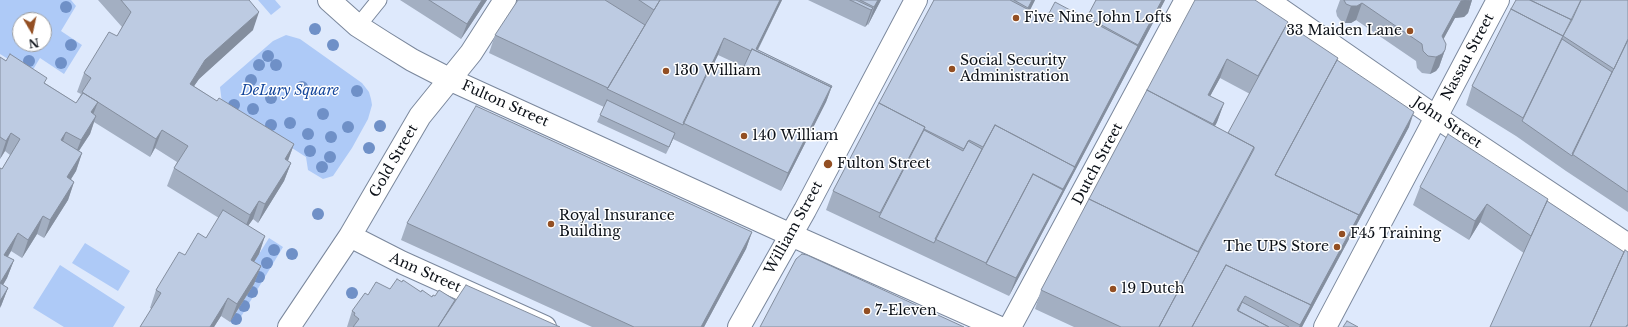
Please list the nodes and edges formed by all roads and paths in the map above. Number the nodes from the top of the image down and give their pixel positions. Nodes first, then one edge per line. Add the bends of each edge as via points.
1 (329, 0) edge
2 (379, 0) edge
3 (505, 0) edge
4 (916, 0) edge
5 (1186, 0) edge
6 (1267, 0) edge
7 (1498, 0) edge
8 (358, 26) junction
9 (449, 79) junction
10 (1436, 116) junction
11 (791, 235) junction
12 (350, 236) junction
13 (1628, 245) edge
14 (289, 327) edge
15 (545, 327) edge
16 (739, 327) edge
17 (998, 327) edge
18 (1010, 327) edge
19 (1325, 327) edge

1 - 8 street, Fulton Street
2 - 8 lane
3 - 9 street, Gold Street via 471,53
4 - 11 street, William Street
5 - 18 street, Dutch Street
6 - 10 street, John Street
7 - 10 street, Nassau Street
8 - 9 street, Fulton Street via 412,60
9 - 11 street, Fulton Street
9 - 12 street, Gold Street via 420,116
10 - 13 street, John Street
10 - 19 street, Nassau Street
11 - 16 street, William Street
11 - 17 street, Fulton Street
12 - 14 street, Gold Street
12 - 15 street, Ann Street

